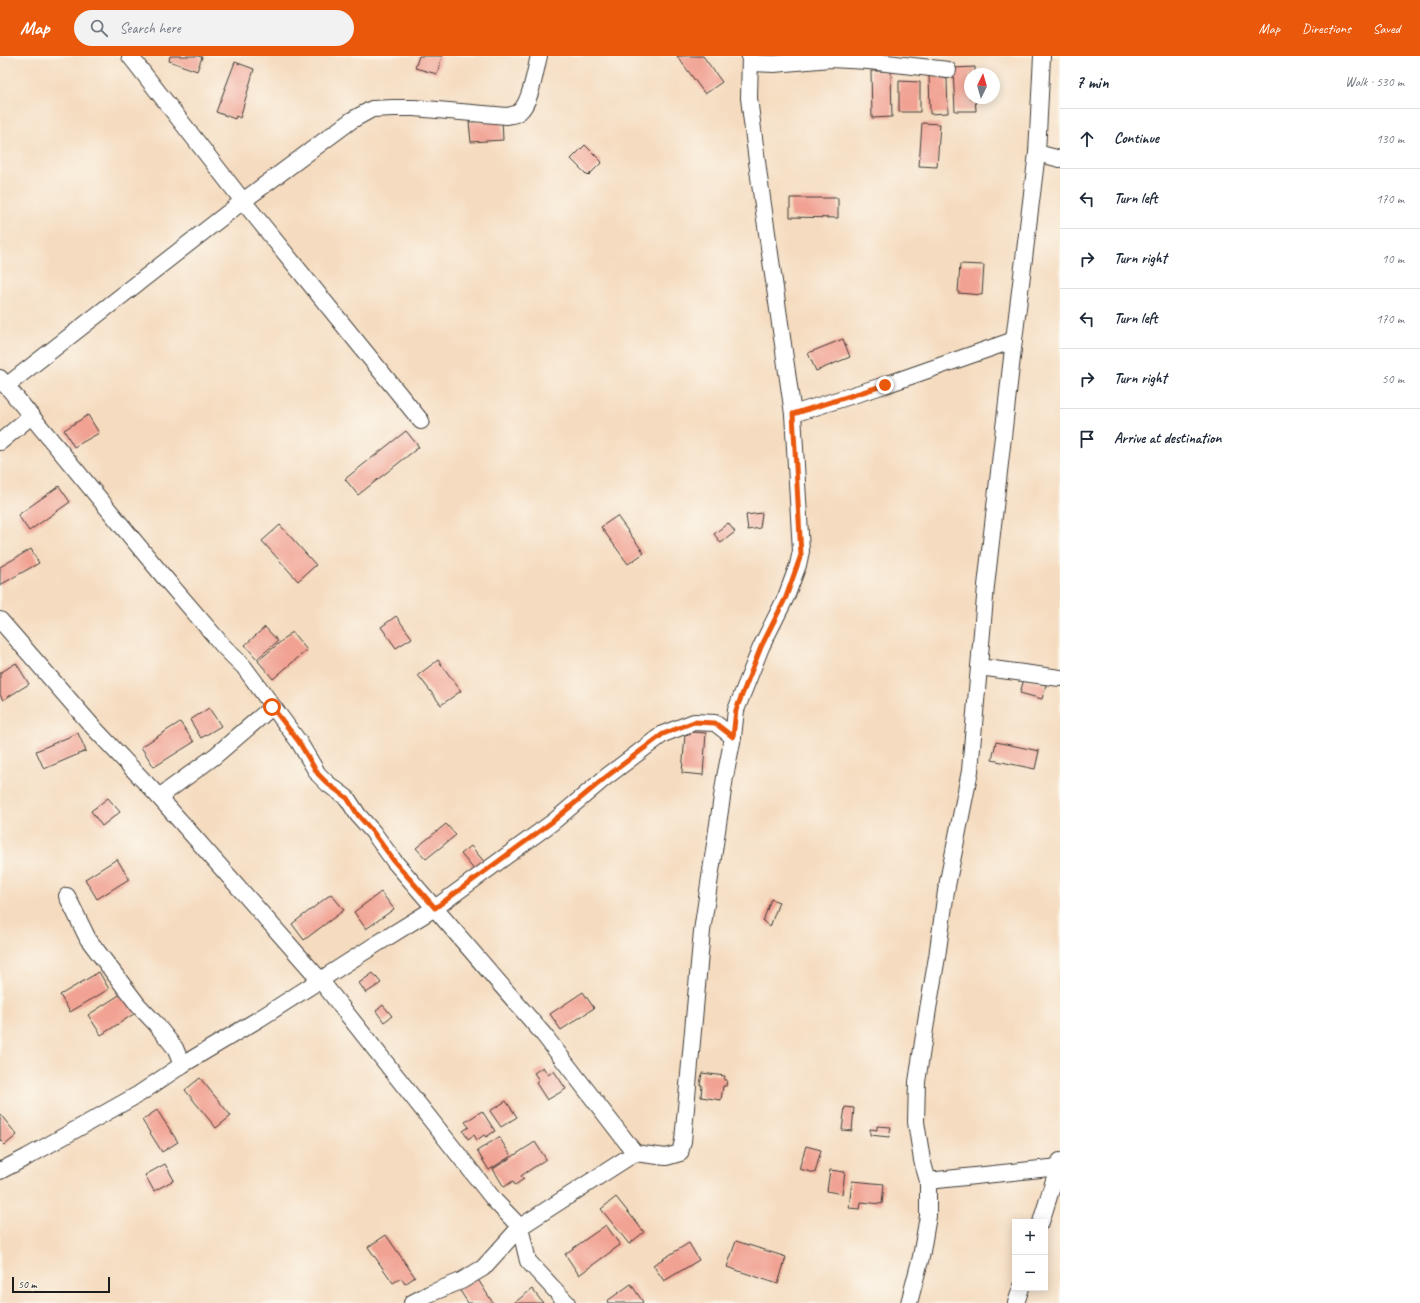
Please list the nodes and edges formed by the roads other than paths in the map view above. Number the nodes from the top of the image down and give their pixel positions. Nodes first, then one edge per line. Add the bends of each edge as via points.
1 (130, 56) edge
2 (539, 56) edge
3 (1042, 56) edge
4 (750, 59) edge
5 (948, 70) dead end
6 (1037, 153) junction
7 (1060, 159) edge
8 (243, 201) junction
9 (1014, 340) junction
10 (3, 382) edge
11 (793, 414) junction
12 (31, 416) junction
13 (421, 421) dead end
14 (0, 442) edge
15 (0, 620) edge
16 (979, 667) junction
17 (1060, 678) edge
18 (272, 707) junction
19 (733, 737) junction
20 (159, 797) junction
21 (67, 896) dead end
22 (435, 908) junction
23 (321, 981) junction
24 (182, 1065) junction
25 (635, 1153) junction
26 (1060, 1164) edge
27 (0, 1172) edge
28 (928, 1181) junction
29 (1042, 1219) edge
30 (520, 1227) junction
31 (1020, 1291) edge
32 (412, 1303) edge
33 (567, 1303) edge
34 (909, 1303) edge
35 (1016, 1303) edge

1 - 8 street
2 - 8 street via 527,101 518,114 507,116 414,108 372,109 352,120
3 - 6 street
4 - 5 street via 774,64 830,59 868,61
4 - 11 street via 749,98
6 - 7 street
6 - 9 street
8 - 10 street
8 - 13 street
9 - 11 street
9 - 16 street
10 - 12 street
11 - 19 street via 801,555 786,597 761,647 736,710
12 - 14 street
12 - 18 street via 164,577 257,682
15 - 20 street via 93,727
16 - 17 street
16 - 28 street via 970,771 946,891 918,1082 916,1122
18 - 20 street via 215,756
18 - 22 street via 299,742 318,774 347,798 394,861
19 - 22 street via 715,723 694,722 663,734 552,822
19 - 25 street via 702,930 683,1141 680,1153 666,1157
20 - 23 street
21 - 24 street via 88,938 138,1005 175,1048
22 - 23 street
22 - 25 street via 544,1035
23 - 24 street
23 - 30 street via 495,1201
24 - 27 street via 132,1097
25 - 30 street
26 - 28 street
26 - 29 street
28 - 34 street via 928,1216
30 - 32 street via 483,1268
30 - 33 street via 528,1261
31 - 35 street

